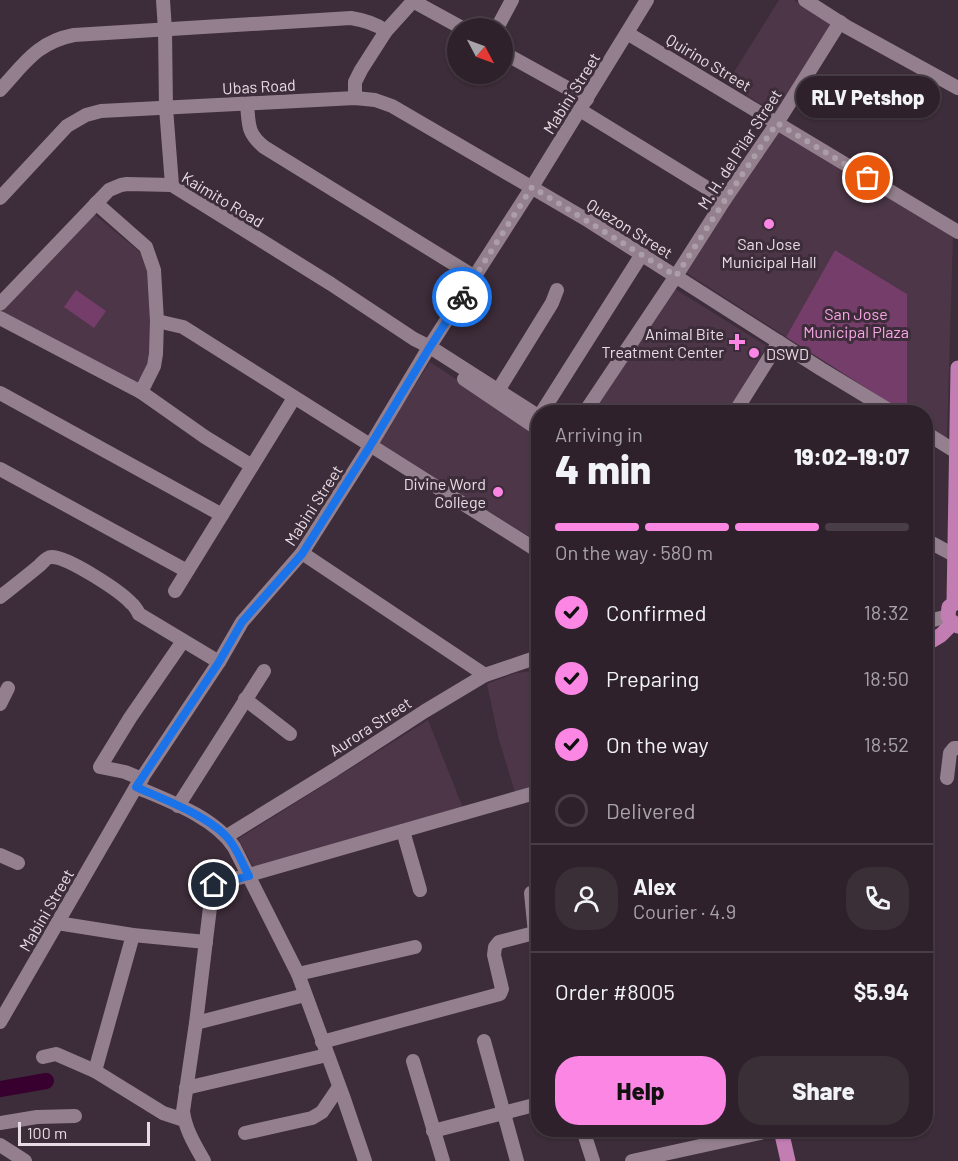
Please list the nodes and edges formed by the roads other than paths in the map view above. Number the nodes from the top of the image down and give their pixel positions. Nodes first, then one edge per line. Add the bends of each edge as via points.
1 (163, 0) edge
2 (414, 0) edge
3 (512, 0) edge
4 (647, 0) edge
5 (805, 0) edge
6 (502, 18) edge
7 (447, 19) edge
8 (840, 22) junction
9 (165, 30) junction
10 (386, 31) junction
11 (627, 33) junction
12 (513, 59) edge
13 (958, 88) edge
14 (0, 90) edge
15 (355, 98) junction
16 (247, 104) junction
17 (583, 104) junction
18 (166, 108) junction
19 (777, 123) junction
20 (172, 185) junction
21 (532, 187) junction
22 (0, 198) edge
23 (725, 200) junction
24 (96, 203) junction
25 (958, 232) edge
26 (642, 254) junction
27 (676, 276) junction
28 (475, 277) junction
29 (557, 290) dead end
30 (0, 304) edge
31 (0, 318) edge
32 (157, 321) junction
33 (779, 342) junction
34 (428, 350) junction
35 (958, 368) edge
36 (141, 392) junction
37 (0, 393) edge
38 (496, 394) junction
39 (294, 398) junction
40 (546, 405) edge
41 (590, 405) edge
42 (739, 405) edge
43 (881, 405) edge
44 (531, 418) edge
45 (933, 440) edge
46 (370, 446) junction
47 (958, 453) edge
48 (252, 466) junction
49 (4, 471) edge
50 (0, 486) edge
51 (222, 515) junction
52 (933, 544) edge
53 (531, 547) edge
54 (302, 554) junction
55 (956, 556) junction
56 (187, 571) junction
57 (175, 591) dead end
58 (0, 597) edge
59 (954, 614) edge
60 (933, 620) edge
61 (933, 640) edge
62 (183, 641) junction
63 (531, 660) edge
64 (219, 662) junction
65 (264, 671) dead end
66 (485, 675) junction
67 (8, 688) dead end
68 (245, 699) junction
69 (0, 704) edge
70 (290, 734) dead end
71 (958, 748) edge
72 (947, 777) dead end
73 (139, 783) junction
74 (531, 794) edge
75 (178, 806) junction
76 (403, 831) junction
77 (226, 836) junction
78 (2, 859) edge
79 (18, 863) dead end
80 (249, 876) junction
81 (420, 890) dead end
82 (57, 922) junction
83 (531, 934) edge
84 (133, 935) junction
85 (206, 942) junction
86 (415, 947) dead end
87 (298, 974) junction
88 (305, 995) junction
89 (0, 1022) edge
90 (196, 1023) junction
91 (484, 1041) dead end
92 (324, 1048) junction
93 (43, 1057) dead end
94 (413, 1061) dead end
95 (95, 1071) junction
96 (339, 1087) junction
97 (186, 1088) junction
98 (531, 1106) edge
99 (503, 1112) junction
100 (75, 1116) dead end
101 (184, 1120) junction
102 (0, 1124) edge
103 (433, 1131) junction
104 (245, 1133) dead end
105 (585, 1137) edge
106 (745, 1137) edge
107 (783, 1137) edge
108 (0, 1145) edge
109 (655, 1159) edge
110 (25, 1161) edge
111 (204, 1161) edge
112 (365, 1161) edge
113 (443, 1161) edge
114 (517, 1161) edge
115 (594, 1161) edge
116 (632, 1161) edge
117 (788, 1161) edge

1 - 9 street
2 - 7 street
2 - 10 street
3 - 6 street
4 - 11 street, Mabini Street
5 - 8 street
8 - 13 street
8 - 19 street, M. H. del Pilar Street
9 - 10 street via 351,18 379,25
9 - 14 street via 74,35 50,42
9 - 18 street
10 - 15 street via 355,82
11 - 17 street, Mabini Street
11 - 19 street, Quirino Street
12 - 17 street
15 - 16 street, Ubas Road
15 - 21 street, Ubas Road via 392,106
16 - 18 street, Ubas Road
16 - 28 street via 249,128 264,147
17 - 21 street, Mabini Street
17 - 23 street
18 - 20 street
18 - 22 street, Ubas Road via 86,115 67,126
19 - 23 street, M. H. del Pilar Street
19 - 25 street, Quirino Street
20 - 24 street, Kaimito Road via 121,184
20 - 34 street, Kaimito Road
21 - 26 street, Quezon Street
21 - 28 street, Mabini Street
23 - 27 street, M. H. del Pilar Street
24 - 30 street, Kaimito Road
24 - 32 street via 146,247 154,270
26 - 27 street, Quezon Street
26 - 40 street
27 - 33 street, Quezon Street
27 - 41 street, M. H. del Pilar Street
28 - 34 street, Mabini Street
29 - 38 street
31 - 36 street
32 - 36 street via 154,366
32 - 39 street via 183,327
33 - 42 street
33 - 43 street, Quezon Street
34 - 38 street, Kaimito Road
34 - 46 street, Mabini Street
35 - 47 main road
36 - 48 street
37 - 51 street
38 - 44 street, Kaimito Road
39 - 46 street
39 - 48 street
45 - 47 street
46 - 53 street
46 - 54 street, Mabini Street
47 - 55 main road
48 - 51 street
49 - 50 street
49 - 56 street
51 - 56 street
52 - 55 street
54 - 64 street, Mabini Street via 242,622
54 - 66 street
55 - 59 main road
56 - 57 street
58 - 62 street via 46,559 63,559 126,597 139,614
59 - 60 street
59 - 61 main road via 941,635
62 - 64 street
62 - 73 street via 100,767 125,772
63 - 66 street, Aurora Street
64 - 73 street, Mabini Street
65 - 68 street
66 - 77 street, Aurora Street
67 - 69 street
68 - 70 street
68 - 75 street
71 - 72 street via 950,753
73 - 75 street
73 - 82 street, Mabini Street
74 - 76 street
75 - 77 street
76 - 80 street
76 - 81 street
77 - 80 street
78 - 79 street
80 - 85 street via 214,885
80 - 87 street
82 - 84 street
82 - 89 street, Mabini Street
83 - 92 street via 499,942 495,947 500,994
84 - 85 street
84 - 95 street
85 - 90 street
86 - 87 street
87 - 88 street
88 - 90 street
88 - 92 street
90 - 97 street
91 - 99 street
92 - 96 street
92 - 97 street
93 - 95 street via 56,1054
94 - 103 street
95 - 101 street via 163,1113
96 - 104 street via 322,1112 312,1118
96 - 112 street
97 - 101 street
98 - 99 street
99 - 103 street
99 - 114 street
100 - 102 street
101 - 111 street
103 - 113 street
105 - 115 street
106 - 109 street
107 - 117 main road
108 - 110 street
109 - 116 street

